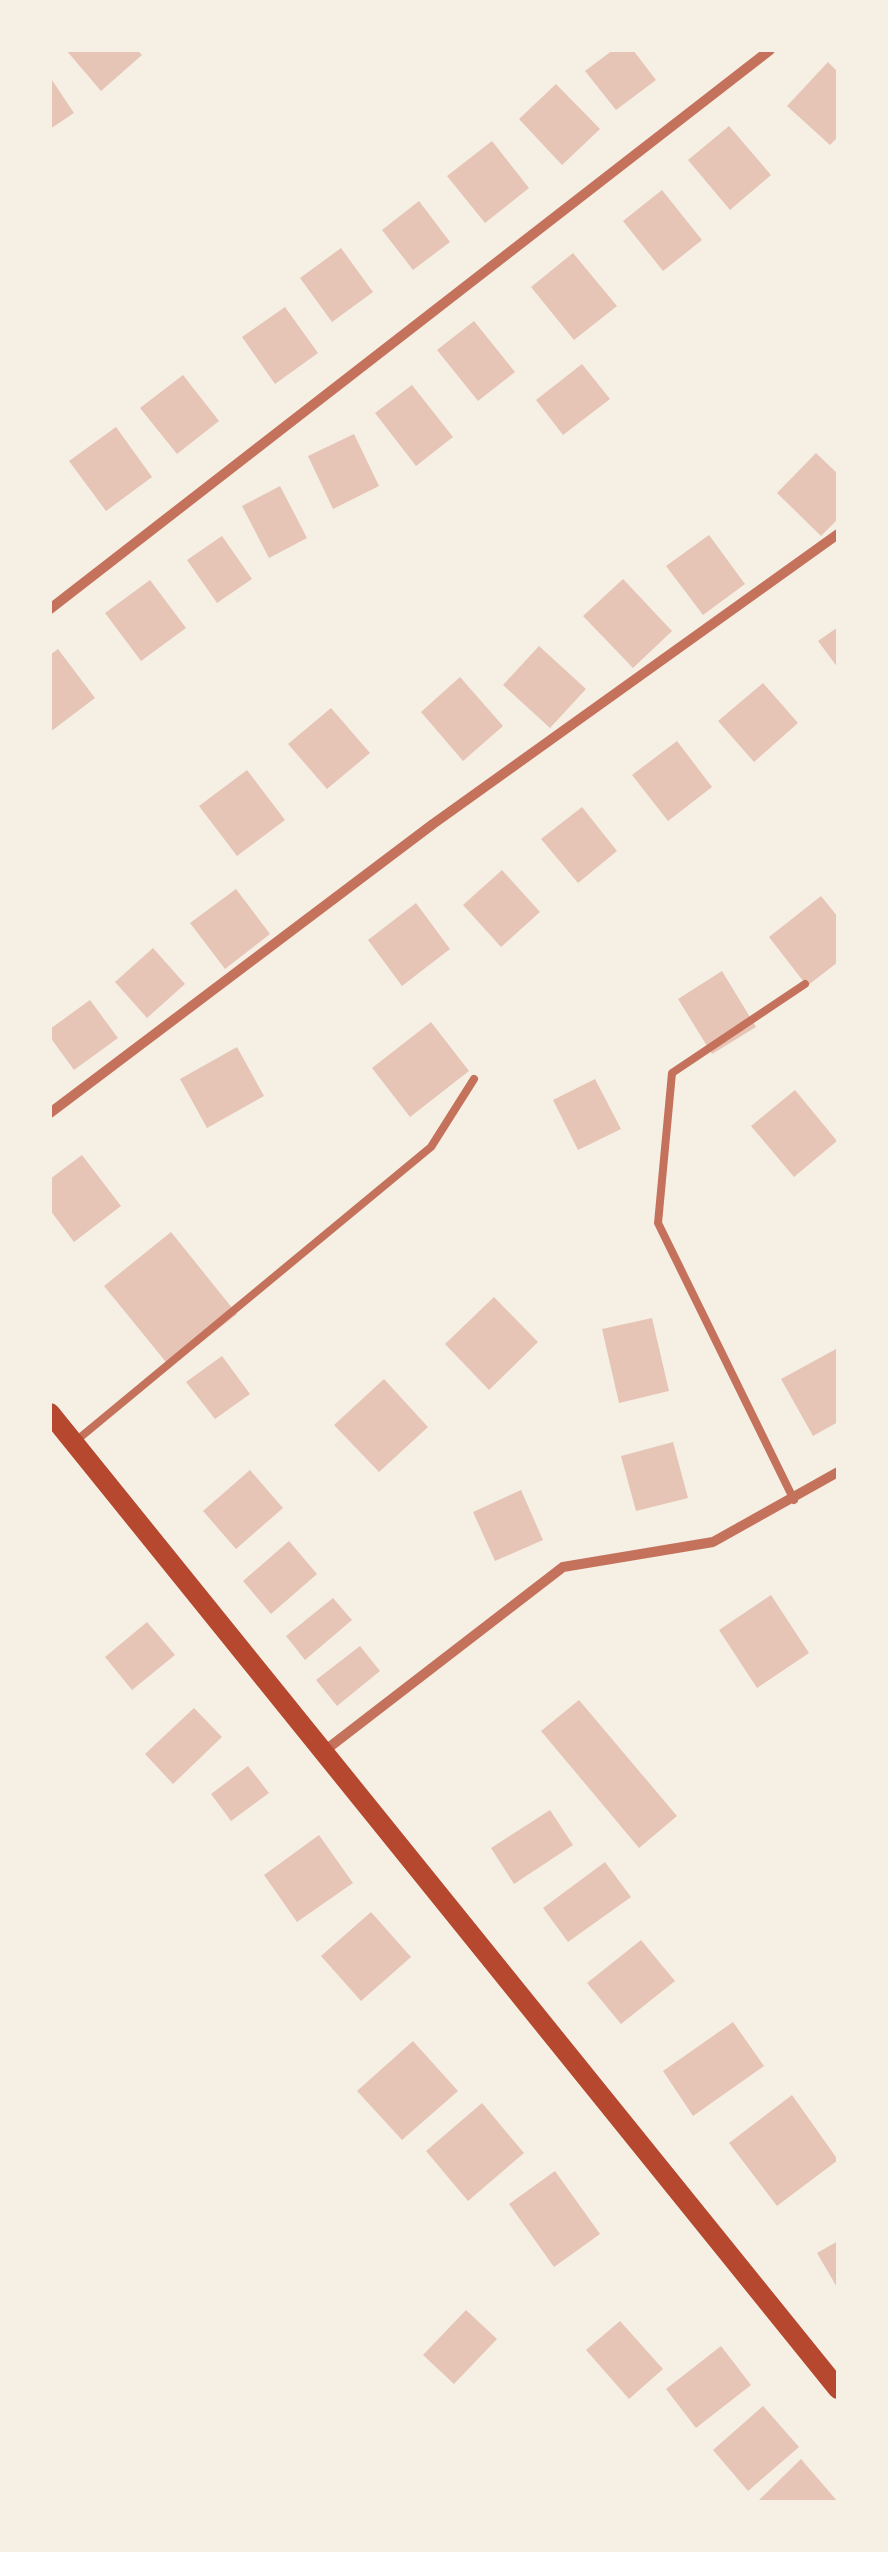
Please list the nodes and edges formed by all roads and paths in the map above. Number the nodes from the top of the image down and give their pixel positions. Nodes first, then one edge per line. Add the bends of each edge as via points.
1 (770, 50) edge
2 (838, 534) edge
3 (50, 609) edge
4 (805, 984) dead end
5 (474, 1078) dead end
6 (50, 1114) edge
7 (50, 1413) edge
8 (74, 1442) junction
9 (838, 1472) edge
10 (794, 1500) junction
11 (323, 1752) junction
12 (838, 2389) edge

1 - 3 street
2 - 6 street via 434,824
4 - 10 lane via 672,1074 658,1223
5 - 8 lane via 432,1147
7 - 8 main road
8 - 11 main road
9 - 10 street
10 - 11 street via 713,1542 562,1568
11 - 12 main road

